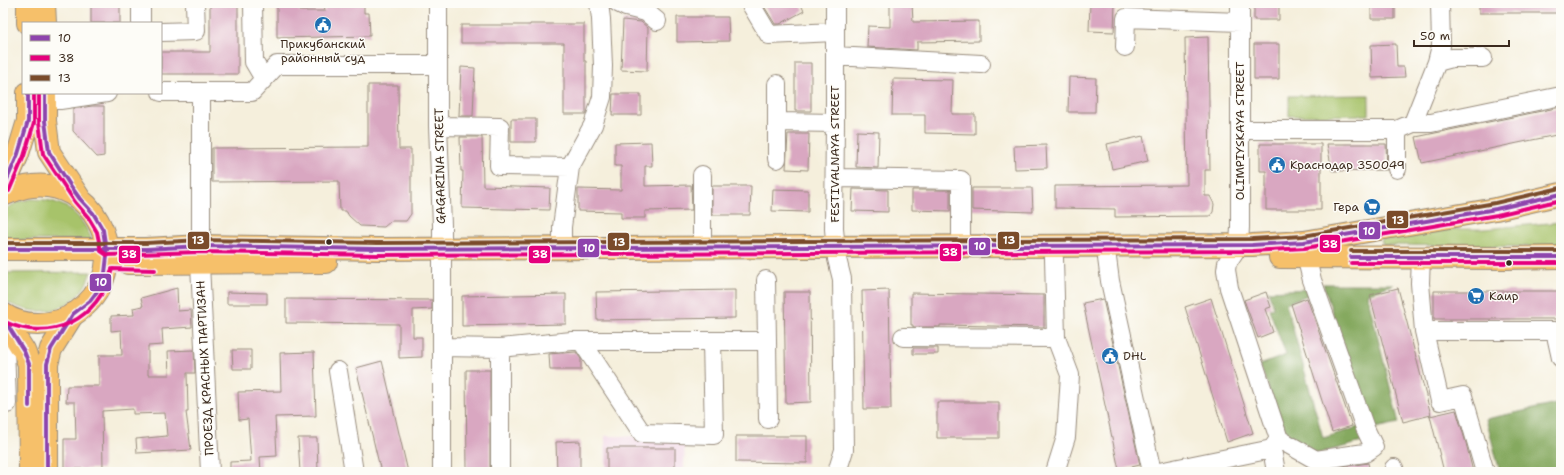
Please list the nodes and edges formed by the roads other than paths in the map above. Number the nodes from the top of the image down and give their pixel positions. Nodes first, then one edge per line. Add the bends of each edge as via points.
1 (28, 3) edge
2 (44, 3) edge
3 (141, 3) edge
4 (195, 3) edge
5 (253, 3) edge
6 (438, 3) edge
7 (599, 3) edge
8 (618, 3) edge
9 (750, 3) edge
10 (835, 3) edge
11 (1240, 3) edge
12 (1440, 3) edge
13 (657, 21) dead end
14 (28, 22) edge
15 (44, 22) edge
16 (141, 22) edge
17 (1240, 22) junction
18 (162, 32) edge
19 (835, 32) junction
20 (1125, 47) dead end
21 (835, 56) junction
22 (1483, 58) dead end
23 (1437, 62) junction
24 (981, 64) dead end
25 (438, 65) junction
26 (264, 79) junction
27 (777, 84) dead end
28 (162, 92) edge
29 (201, 92) junction
30 (100, 94) edge
31 (40, 95) edge
32 (1561, 96) edge
33 (778, 122) junction
34 (836, 123) junction
35 (438, 126) junction
36 (1405, 127) junction
37 (1240, 130) junction
38 (777, 159) dead end
39 (570, 167) junction
40 (1397, 169) dead end
41 (702, 175) dead end
42 (835, 178) junction
43 (3, 190) edge
44 (1561, 194) edge
45 (3, 195) edge
46 (80, 199) junction
47 (1388, 227) junction
48 (961, 246) junction
49 (562, 248) junction
50 (702, 248) junction
51 (3, 249) edge
52 (1235, 251) junction
53 (836, 253) junction
54 (200, 255) junction
55 (442, 255) junction
56 (107, 256) junction
57 (1306, 256) junction
58 (1396, 257) junction
59 (1421, 257) junction
60 (1561, 257) edge
61 (1054, 258) junction
62 (1107, 258) junction
63 (3, 264) edge
64 (766, 280) dead end
65 (73, 314) junction
66 (6, 321) edge
67 (1424, 331) junction
68 (903, 336) dead end
69 (1056, 338) junction
70 (712, 341) junction
71 (767, 341) junction
72 (582, 342) junction
73 (442, 347) junction
74 (500, 348) junction
75 (1561, 358) edge
76 (338, 371) dead end
77 (29, 402) junction
78 (5, 404) edge
79 (768, 419) dead end
80 (1276, 444) junction
81 (30, 472) edge
82 (47, 472) edge
83 (210, 472) edge
84 (354, 472) edge
85 (442, 472) edge
86 (500, 472) edge
87 (838, 472) edge
88 (1055, 472) edge
89 (1152, 472) edge
90 (1159, 472) edge
91 (1276, 472) edge
92 (1485, 472) edge

1 - 14 main road
2 - 15 main road
3 - 16 street
4 - 18 street via 196,31
5 - 26 street via 254,62
6 - 25 street, GAGARINA STREET
7 - 39 street via 602,97 593,125
8 - 13 street via 646,12
9 - 19 street via 769,35
10 - 19 street, FESTIVALNAYA STREET
11 - 17 street, OLIMPIYSKAYA STREET
12 - 23 street via 1442,46
17 - 20 street via 1126,18
17 - 37 street, OLIMPIYSKAYA STREET
19 - 21 street, FESTIVALNAYA STREET
21 - 24 street
21 - 34 street, FESTIVALNAYA STREET
22 - 23 street via 1452,58
23 - 36 street
25 - 26 street via 277,65
25 - 35 street, GAGARINA STREET
26 - 29 street via 252,92
27 - 33 street
28 - 29 street
29 - 54 street, ПРОЕЗД КРАСНЫХ ПАРТИЗАН
30 - 31 street via 60,100
31 - 43 main road
31 - 46 main road via 49,152
32 - 36 street
33 - 34 street
33 - 38 street
34 - 42 street, FESTIVALNAYA STREET
35 - 39 street via 500,127 499,166
35 - 55 street, GAGARINA STREET
36 - 37 street
36 - 40 street
37 - 52 street, OLIMPIYSKAYA STREET via 1240,227
39 - 49 street via 562,227
41 - 50 street
42 - 48 street via 961,180
42 - 53 street, FESTIVALNAYA STREET
44 - 47 main road via 1496,209
45 - 46 main road via 15,189 48,186 65,190
46 - 56 main road via 93,213 103,230
47 - 52 main road
47 - 58 main road via 1379,232 1375,240 1378,248
48 - 52 main road
48 - 53 main road
49 - 50 main road
49 - 55 main road
50 - 53 main road
51 - 56 main road
52 - 57 main road
52 - 62 main road
52 - 80 street, OLIMPIYSKAYA STREET via 1227,263 1229,288
53 - 55 main road
53 - 61 main road
53 - 87 street, FESTIVALNAYA STREET via 842,279 844,450
54 - 55 main road
54 - 56 main road
54 - 83 street, ПРОЕЗД КРАСНЫХ ПАРТИЗАН
55 - 73 street, GAGARINA STREET
56 - 63 main road
56 - 65 main road via 105,273 96,293
57 - 58 main road
57 - 80 street via 1312,280 1374,447 1365,453 1316,460
58 - 59 main road
59 - 60 main road
59 - 67 street via 1420,283
61 - 62 main road
61 - 69 street
62 - 89 street
64 - 71 street
65 - 66 main road via 63,320 40,324
65 - 82 main road via 51,349 47,364
66 - 77 main road via 29,364
66 - 78 street
67 - 75 street via 1555,331
67 - 92 street via 1440,401 1463,396
68 - 69 street
69 - 88 street via 1070,375 1066,437
70 - 71 street
70 - 72 street
70 - 72 street via 714,435 642,433
71 - 79 street
72 - 74 street
73 - 74 street
73 - 85 street, GAGARINA STREET
74 - 86 street
76 - 84 street
77 - 78 street
77 - 81 main road
80 - 90 street
80 - 91 street, OLIMPIYSKAYA STREET

